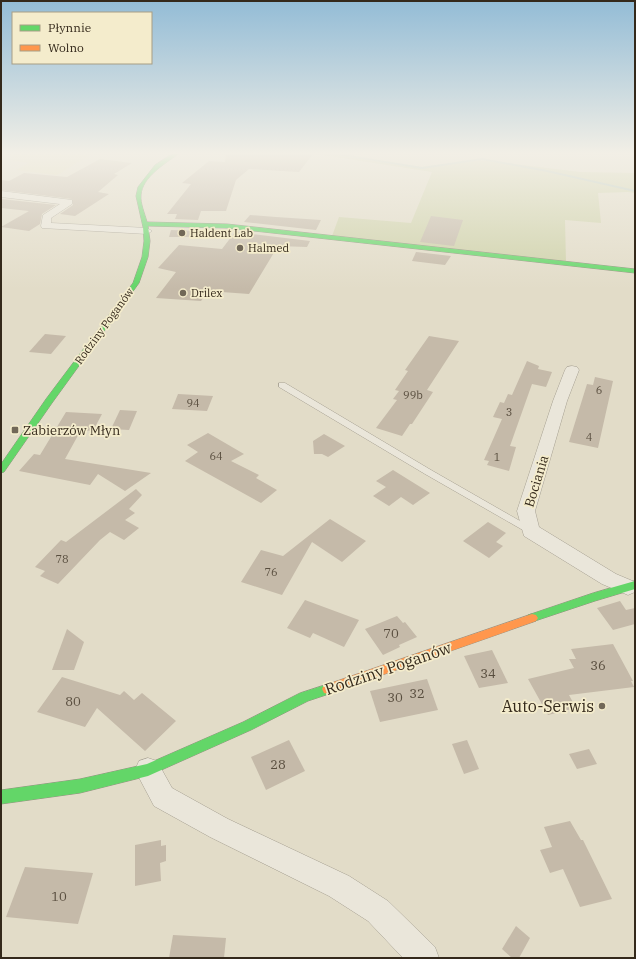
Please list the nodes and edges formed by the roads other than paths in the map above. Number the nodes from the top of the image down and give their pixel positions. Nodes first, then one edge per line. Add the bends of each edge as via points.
1 (41, 199) edge
2 (139, 199) edge
3 (146, 228) junction
4 (635, 271) edge
5 (572, 370) dead end
6 (282, 385) dead end
7 (1, 470) edge
8 (531, 531) junction
9 (632, 586) edge
10 (148, 770) junction
11 (1, 798) edge
12 (424, 958) edge

1 - 3 street via 69,202 46,217 46,226
2 - 3 street, Rodziny Poganów
3 - 4 street via 227,226
3 - 7 street, Rodziny Poganów via 145,257 136,283
5 - 8 street, Bociania via 526,511
6 - 8 lane
8 - 9 street via 609,579
9 - 10 street, Rodziny Poganów via 304,696 247,726
10 - 11 street, Rodziny Poganów via 80,786
10 - 12 street via 163,797 219,828 339,886 378,911

